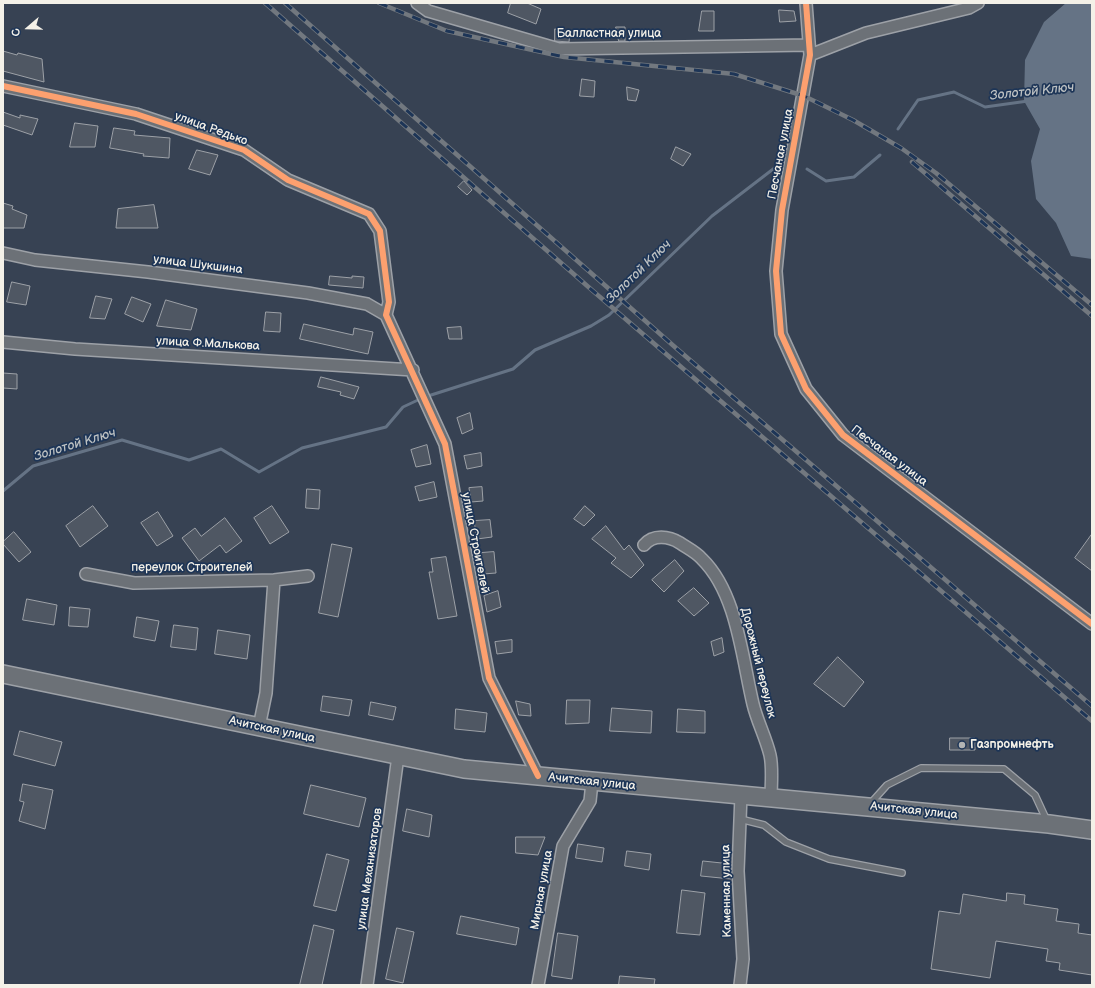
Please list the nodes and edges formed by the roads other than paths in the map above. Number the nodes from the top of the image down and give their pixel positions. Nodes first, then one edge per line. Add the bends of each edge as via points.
1 (417, 3) edge
2 (806, 3) edge
3 (978, 3) edge
4 (810, 50) junction
5 (3, 86) edge
6 (3, 253) edge
7 (386, 315) junction
8 (3, 342) edge
9 (413, 370) junction
10 (644, 545) dead end
11 (86, 574) dead end
12 (308, 576) dead end
13 (274, 580) junction
14 (1092, 624) edge
15 (3, 674) edge
16 (259, 727) junction
17 (398, 756) junction
18 (538, 776) junction
19 (592, 782) junction
20 (741, 795) junction
21 (771, 798) junction
22 (868, 807) junction
23 (740, 819) junction
24 (1049, 824) junction
25 (1092, 830) edge
26 (902, 873) dead end
27 (367, 985) edge
28 (538, 985) edge
29 (740, 985) edge

1 - 4 street, Балластная улица via 428,11 559,49
2 - 4 street, Песчаная улица
3 - 4 street via 969,8 866,33
4 - 14 street, Песчаная улица via 782,210 776,271 781,334 806,389 843,435
5 - 7 street, улица Редько via 136,114 244,150 288,180 369,214 380,230 389,302
6 - 7 street, улица Шукшина via 35,260 308,293 367,304
7 - 9 street, улица Строителей
8 - 9 street, улица Ф.Малькова via 75,349
9 - 18 street, улица Строителей via 445,444 489,678
10 - 21 street, Дорожный переулок via 649,539 658,537 674,539 702,559 718,579 729,603 755,712 771,757
11 - 13 street, переулок Строителей via 134,583
12 - 13 street, переулок Строителей
13 - 16 street via 266,693
15 - 16 main road, Ачитская улица
16 - 17 main road, Ачитская улица
17 - 18 main road, Ачитская улица via 464,769
17 - 27 street, улица Механизаторов
18 - 19 main road, Ачитская улица
19 - 20 main road, Ачитская улица
19 - 28 street, Мирная улица via 590,801 563,846
20 - 21 main road, Ачитская улица
20 - 23 street, Каменная улица
21 - 22 main road, Ачитская улица
22 - 24 main road, Ачитская улица
22 - 24 lane via 887,785 922,768 1004,769 1035,795
23 - 26 lane via 764,825 786,842 829,859
23 - 29 street, Каменная улица
24 - 25 main road, Ачитская улица

